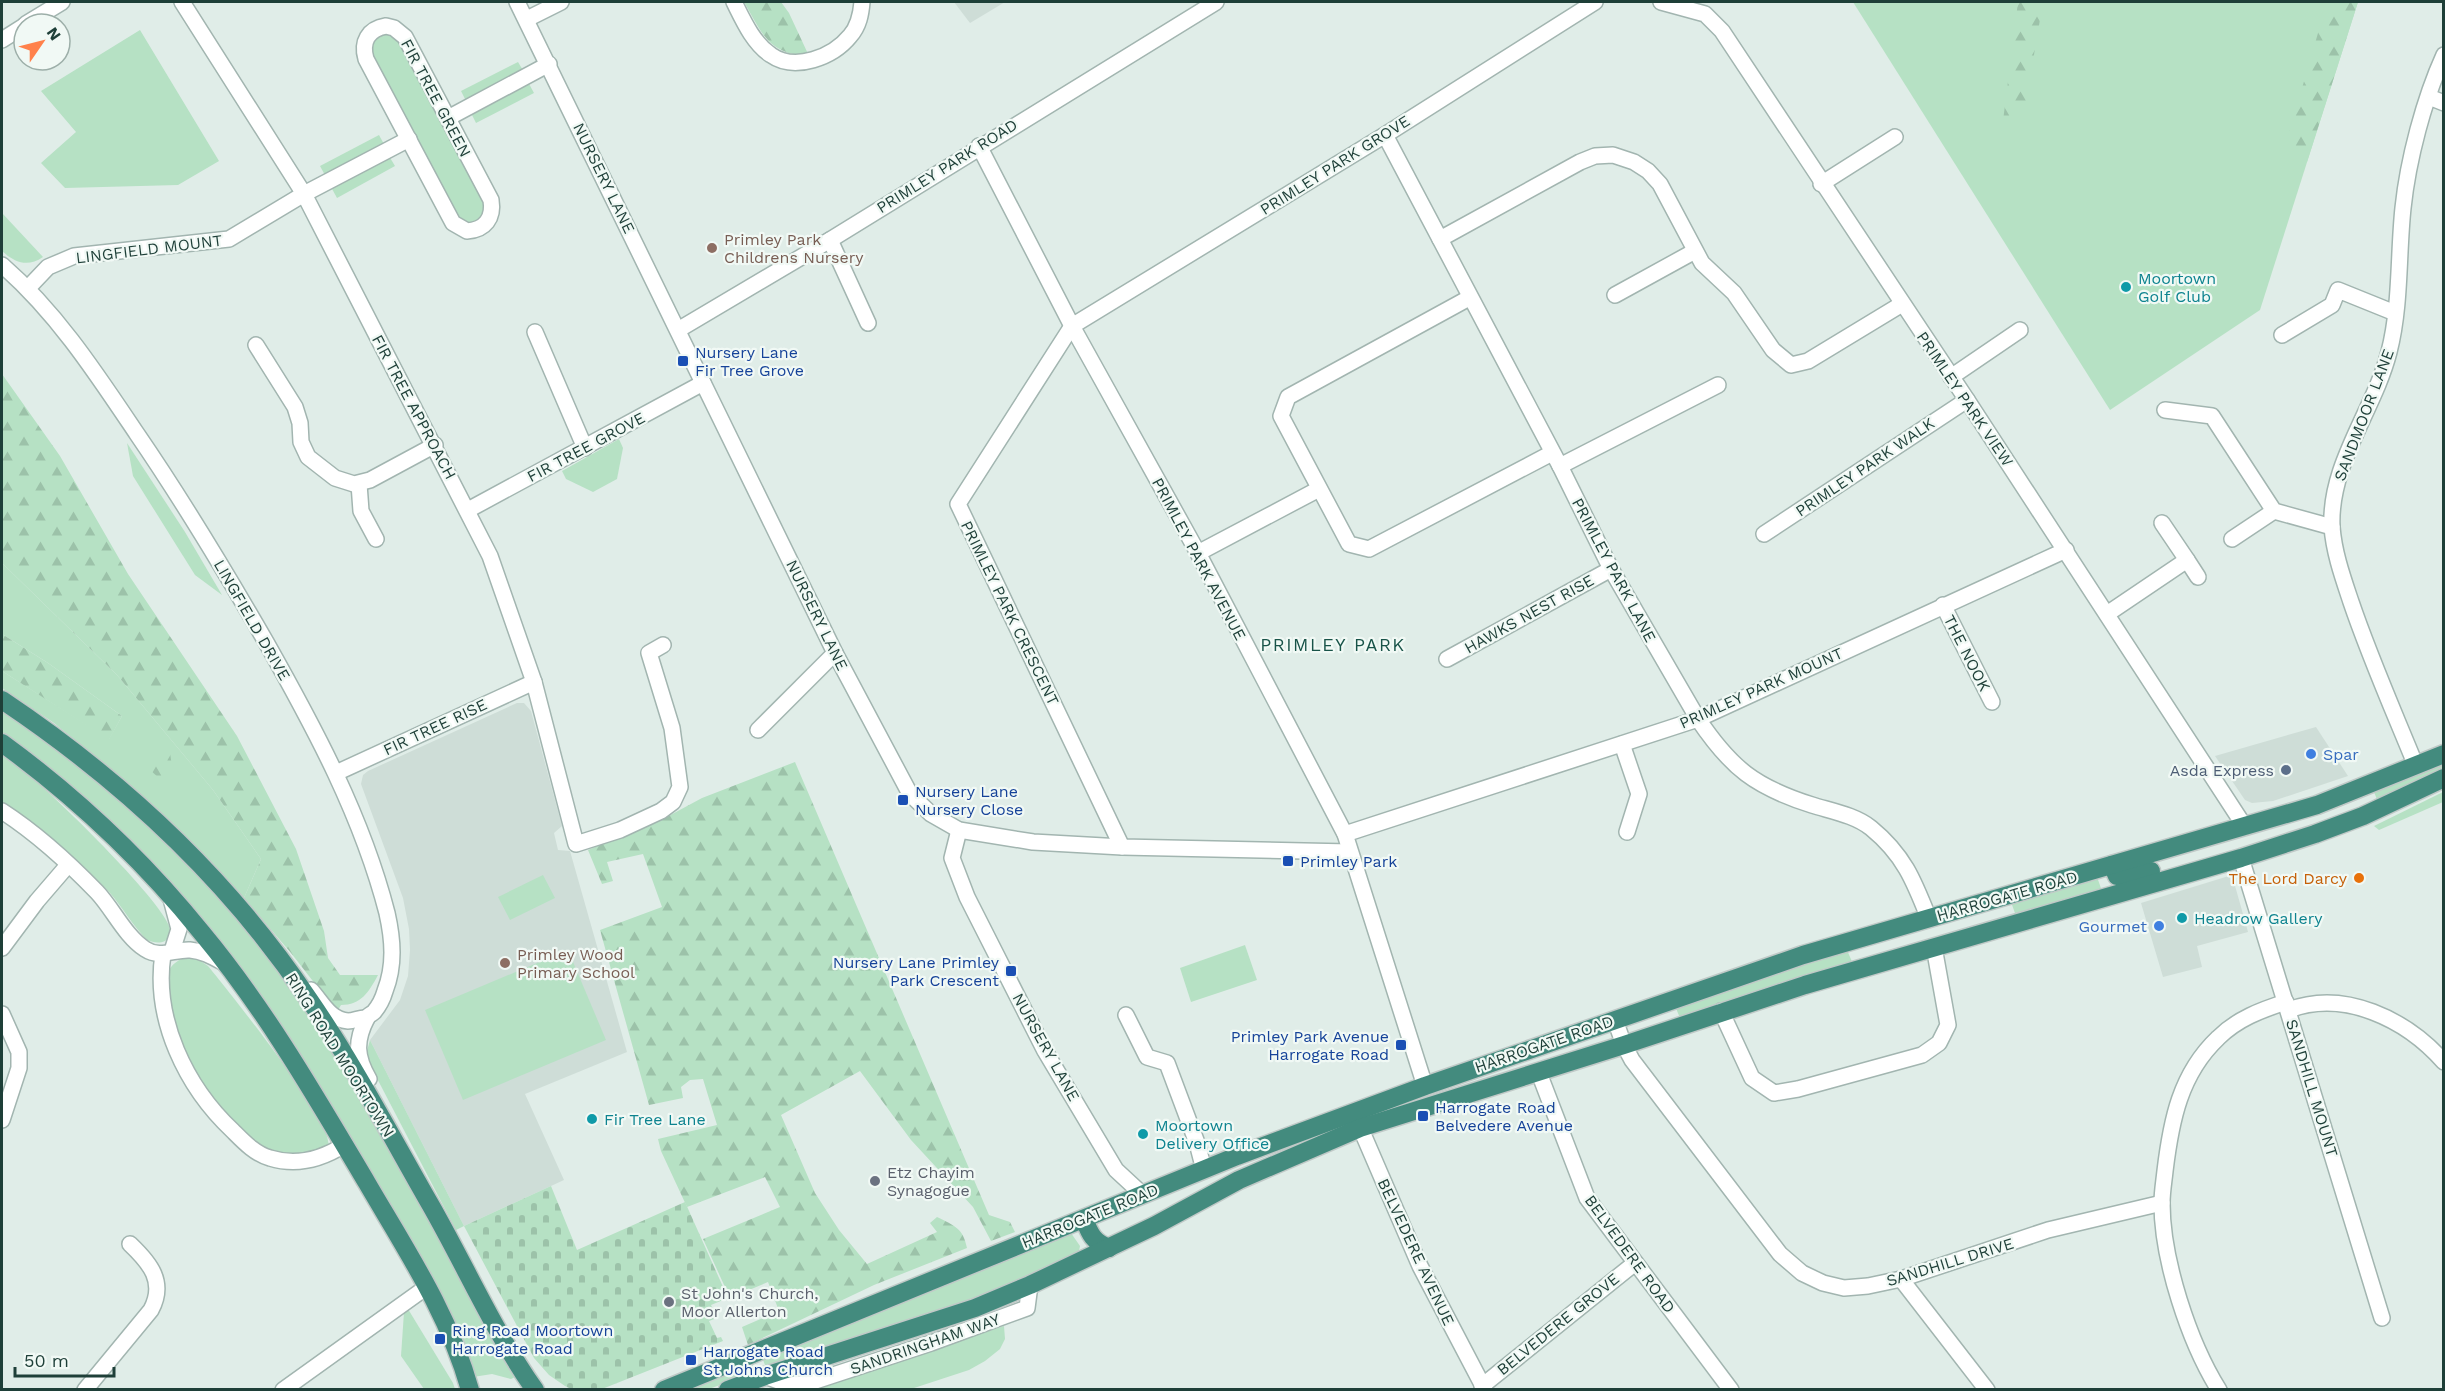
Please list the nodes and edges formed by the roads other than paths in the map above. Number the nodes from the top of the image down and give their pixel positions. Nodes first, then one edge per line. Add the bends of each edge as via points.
1 (63, 2) edge
2 (182, 2) edge
3 (518, 2) edge
4 (561, 2) edge
5 (734, 2) edge
6 (862, 2) edge
7 (1216, 2) edge
8 (1595, 2) edge
9 (1661, 2) edge
10 (1695, 5) edge
11 (46, 12) edge
12 (527, 19) junction
13 (2444, 55) edge
14 (549, 64) junction
15 (2436, 100) edge
16 (448, 118) junction
17 (1385, 135) junction
18 (1895, 137) dead end
19 (409, 140) junction
20 (979, 146) junction
21 (1821, 184) junction
22 (304, 194) junction
23 (1440, 238) junction
24 (830, 240) junction
25 (1695, 251) junction
26 (2, 265) edge
27 (28, 288) junction
28 (1614, 295) dead end
29 (1469, 297) junction
30 (1902, 304) junction
31 (2396, 313) junction
32 (868, 323) dead end
33 (1072, 326) junction
34 (678, 330) junction
35 (2020, 330) dead end
36 (535, 332) dead end
37 (2282, 335) dead end
38 (256, 345) dead end
39 (1951, 377) junction
40 (703, 383) junction
41 (1718, 385) dead end
42 (1967, 400) junction
43 (2165, 410) dead end
44 (435, 445) junction
45 (585, 448) junction
46 (1556, 460) junction
47 (359, 484) junction
48 (1319, 489) junction
49 (468, 510) junction
50 (2274, 511) junction
51 (2162, 523) dead end
52 (2332, 527) junction
53 (1764, 534) dead end
54 (376, 539) dead end
55 (2232, 539) dead end
56 (2066, 550) junction
57 (1198, 553) junction
58 (2187, 560) junction
59 (1611, 570) junction
60 (2198, 578) dead end
61 (1943, 605) junction
62 (2107, 614) junction
63 (663, 645) dead end
64 (835, 653) junction
65 (1447, 659) dead end
66 (534, 682) junction
67 (2, 700) edge
68 (1992, 702) dead end
69 (1698, 719) junction
70 (758, 730) dead end
71 (2, 743) edge
72 (1622, 744) junction
73 (2444, 754) edge
74 (2416, 766) junction
75 (336, 773) junction
76 (2444, 778) edge
77 (2, 812) edge
78 (2353, 820) junction
79 (2245, 827) junction
80 (959, 830) junction
81 (1627, 832) dead end
82 (1345, 834) junction
83 (1122, 847) junction
84 (1350, 852) junction
85 (2241, 858) junction
86 (68, 865) junction
87 (2112, 865) junction
88 (2190, 873) junction
89 (170, 896) junction
90 (240, 909) junction
91 (1929, 919) junction
92 (2009, 926) junction
93 (1855, 940) junction
94 (1934, 947) junction
95 (2, 948) edge
96 (168, 953) junction
97 (224, 963) junction
98 (2287, 1006) junction
99 (1721, 1011) junction
100 (2, 1014) edge
101 (1126, 1015) dead end
102 (367, 1018) junction
103 (1615, 1020) junction
104 (1624, 1046) junction
105 (2444, 1062) edge
106 (1539, 1073) junction
107 (1425, 1086) junction
108 (2, 1120) edge
109 (1357, 1120) junction
110 (344, 1145) junction
111 (1204, 1170) junction
112 (1162, 1187) junction
113 (1216, 1194) junction
114 (1143, 1195) junction
115 (2162, 1203) junction
116 (431, 1206) junction
117 (1084, 1219) junction
118 (130, 1244) dead end
119 (1109, 1248) junction
120 (1635, 1263) junction
121 (1901, 1280) junction
122 (428, 1286) junction
123 (2382, 1318) dead end
124 (1483, 1388) edge
125 (85, 1389) edge
126 (284, 1389) edge
127 (470, 1389) edge
128 (535, 1389) edge
129 (664, 1389) edge
130 (728, 1389) edge
131 (1731, 1389) edge
132 (1987, 1389) edge
133 (2220, 1389) edge

1 - 11 street
2 - 22 street, FIR TREE APPROACH
3 - 12 street, NURSERY LANE
4 - 12 street
5 - 6 street via 770,55 795,63 809,62 846,41 860,19
7 - 20 street, PRIMLEY PARK ROAD
8 - 17 street, PRIMLEY PARK GROVE
9 - 10 street, PRIMLEY PARK VIEW
10 - 21 street, PRIMLEY PARK VIEW via 1722,31
12 - 14 street, NURSERY LANE
13 - 15 street, SANDMOOR LANE
14 - 16 street
14 - 34 street, NURSERY LANE
15 - 31 street, SANDMOOR LANE via 2413,147 2403,206
16 - 19 street, FIR TREE GREEN via 491,200 491,216 482,228 466,231 453,223
16 - 19 street, FIR TREE GREEN via 405,37 394,28 378,27 367,37 364,51
17 - 23 street, PRIMLEY PARK LANE
17 - 33 street, PRIMLEY PARK GROVE
18 - 21 street
19 - 22 street, LINGFIELD MOUNT
20 - 24 street, PRIMLEY PARK ROAD
20 - 33 street, PRIMLEY PARK AVENUE
21 - 30 street, PRIMLEY PARK VIEW
22 - 27 street, LINGFIELD MOUNT via 229,239 74,256 48,267
22 - 44 street, FIR TREE APPROACH
23 - 25 street via 1580,162 1613,155 1634,162 1660,184
23 - 29 street, PRIMLEY PARK LANE
24 - 32 street
24 - 34 street, PRIMLEY PARK ROAD
25 - 28 street
25 - 30 street via 1742,302 1773,350 1791,365 1808,361
26 - 27 street, LINGFIELD DRIVE
27 - 75 street, LINGFIELD DRIVE via 71,337 167,477 231,581
29 - 46 street, PRIMLEY PARK LANE
29 - 48 street via 1288,397 1281,416
30 - 39 street, PRIMLEY PARK VIEW
31 - 37 street via 2338,290 2332,304
31 - 52 street, SANDMOOR LANE via 2390,352 2335,492
33 - 57 street, PRIMLEY PARK AVENUE
33 - 83 street, PRIMLEY PARK CRESCENT via 958,504
34 - 40 street, NURSERY LANE
35 - 39 street
36 - 45 street
38 - 47 street via 295,407 308,457 335,478
39 - 42 street, PRIMLEY PARK VIEW
40 - 45 street, FIR TREE GROVE
40 - 64 street, NURSERY LANE
41 - 46 street
42 - 53 street, PRIMLEY PARK WALK
42 - 56 street, PRIMLEY PARK VIEW
43 - 50 street via 2211,416
44 - 47 street
44 - 49 street, FIR TREE APPROACH
45 - 49 street, FIR TREE GROVE
46 - 48 street via 1369,549 1350,544
46 - 59 street, PRIMLEY PARK LANE
47 - 54 street via 361,511
48 - 57 street
49 - 66 street, FIR TREE APPROACH via 500,579
50 - 52 street
50 - 55 street
51 - 58 street
52 - 74 street, SANDMOOR LANE via 2337,560 2364,641
56 - 61 street, PRIMLEY PARK MOUNT
56 - 62 street, PRIMLEY PARK VIEW
57 - 82 street, PRIMLEY PARK AVENUE
58 - 60 street
58 - 62 street
59 - 65 street, HAWKS NEST RISE
59 - 69 street, PRIMLEY PARK LANE
61 - 68 street, THE NOOK
61 - 69 street, PRIMLEY PARK MOUNT
62 - 79 street, PRIMLEY PARK VIEW
63 - 66 street, FIR TREE APPROACH via 649,653 672,728 680,787 673,802 661,811 576,844
64 - 70 street
64 - 80 street, NURSERY LANE via 910,794 931,814
66 - 75 street, FIR TREE RISE
67 - 90 highway, RING ROAD MOORTOWN via 111,780
69 - 72 street, PRIMLEY PARK MOUNT
69 - 91 street, PRIMLEY PARK LANE via 1732,764 1761,786 1869,826 1891,846 1910,872
71 - 89 highway via 76,802
72 - 81 street via 1639,794
72 - 82 street, PRIMLEY PARK MOUNT
73 - 74 highway, HARROGATE ROAD
74 - 79 highway, HARROGATE ROAD via 2317,805
75 - 102 street, LINGFIELD DRIVE via 372,861 392,941 393,965 385,992
76 - 78 highway, HARROGATE ROAD
77 - 86 street
78 - 79 highway via 2344,811 2270,830
78 - 85 highway, HARROGATE ROAD
79 - 87 highway, HARROGATE ROAD
80 - 83 street via 1033,842
80 - 114 street, NURSERY LANE via 952,858 967,897 1045,1051 1116,1170
82 - 84 street, PRIMLEY PARK AVENUE
83 - 84 street
84 - 107 street, PRIMLEY PARK AVENUE
85 - 88 highway, HARROGATE ROAD
85 - 98 street, SANDHILL MOUNT
86 - 95 street
86 - 96 street via 145,949
87 - 88 highway via 2117,876 2127,878 2172,866
87 - 91 highway, HARROGATE ROAD
88 - 92 highway, HARROGATE ROAD
89 - 96 street via 179,929
89 - 97 highway
90 - 102 street via 333,1016 346,1021
90 - 116 highway, RING ROAD MOORTOWN via 309,998
91 - 92 highway via 1941,924 1999,908
91 - 93 highway, HARROGATE ROAD
92 - 94 highway, HARROGATE ROAD
93 - 94 highway via 1860,955 1866,958 1919,942
93 - 103 highway, HARROGATE ROAD
94 - 99 highway, HARROGATE ROAD
94 - 99 street via 1948,1025 1939,1043 1922,1054 1774,1093 1752,1078
96 - 97 street via 204,952
96 - 110 street via 159,976 170,1037 190,1078 224,1123 268,1158 301,1162
97 - 110 highway via 283,1044
98 - 105 street via 2328,1002 2384,1016 2411,1032
98 - 115 street via 2238,1022 2219,1037 2191,1070 2173,1118
98 - 123 street, SANDHILL MOUNT
99 - 104 highway, HARROGATE ROAD
100 - 108 street via 19,1052 19,1068
101 - 111 street via 1147,1057 1167,1063
102 - 116 street, LINGFIELD DRIVE via 358,1038 358,1057
103 - 104 street, SANDHILL DRIVE
103 - 107 highway, HARROGATE ROAD
104 - 106 highway, HARROGATE ROAD
104 - 121 street, SANDHILL DRIVE via 1780,1254 1802,1273 1844,1288
106 - 109 highway, HARROGATE ROAD
106 - 120 street, BELVEDERE ROAD via 1587,1198
107 - 109 highway, HARROGATE ROAD
109 - 111 highway, HARROGATE ROAD
109 - 113 highway, HARROGATE ROAD
109 - 124 street, BELVEDERE AVENUE via 1420,1266
110 - 122 highway
111 - 112 highway, HARROGATE ROAD
112 - 113 highway via 1177,1189 1204,1180 1211,1183
112 - 114 highway, HARROGATE ROAD
113 - 119 highway, HARROGATE ROAD
114 - 117 highway, HARROGATE ROAD
115 - 121 street, SANDHILL DRIVE via 2048,1230
115 - 133 street via 2172,1274 2183,1311 2195,1344
116 - 128 highway, RING ROAD MOORTOWN via 516,1362
117 - 119 highway via 1097,1243
117 - 129 highway, HARROGATE ROAD
118 - 125 street via 154,1273 158,1282 156,1301
119 - 130 highway, HARROGATE ROAD via 975,1308
120 - 124 street, BELVEDERE GROVE
120 - 131 street, BELVEDERE ROAD
121 - 132 street
122 - 126 street
122 - 127 highway via 450,1331

